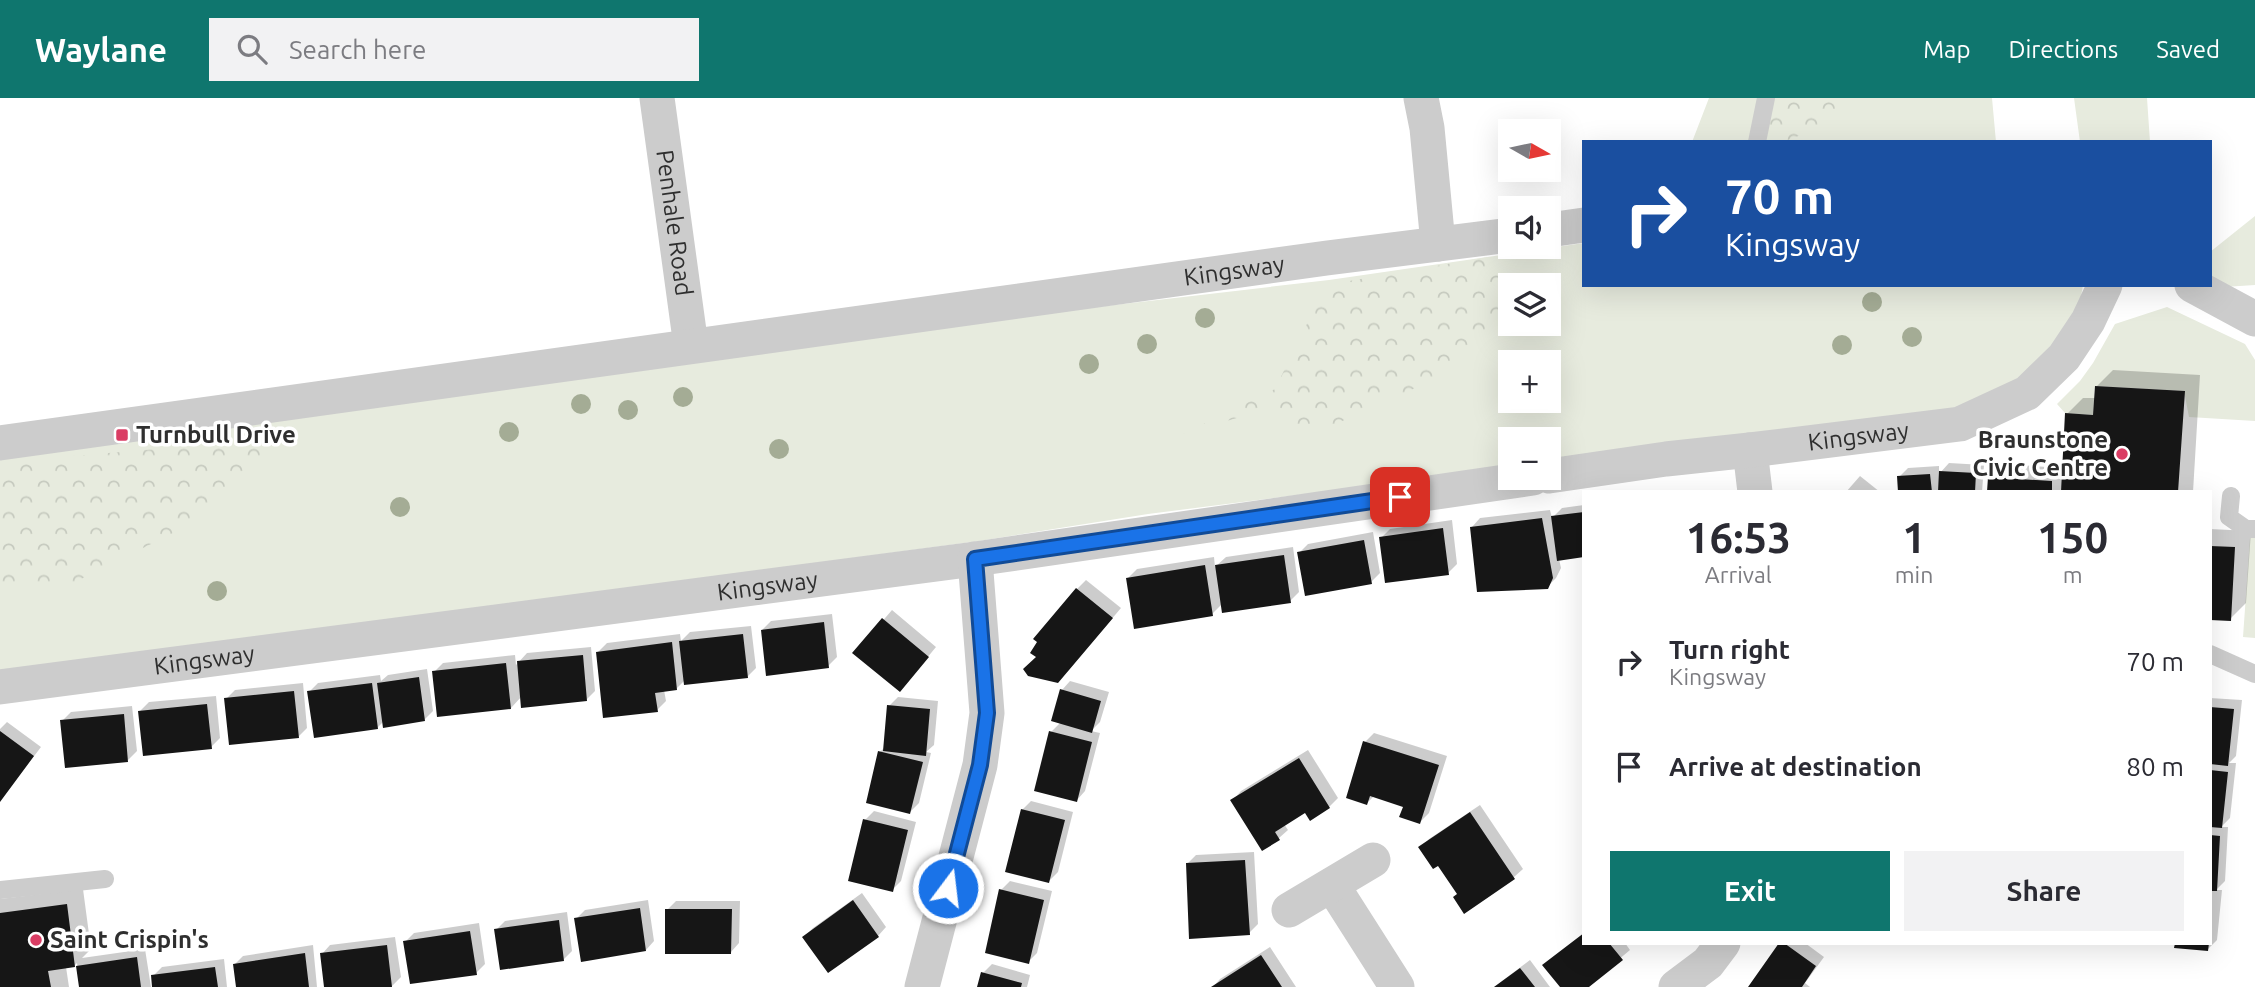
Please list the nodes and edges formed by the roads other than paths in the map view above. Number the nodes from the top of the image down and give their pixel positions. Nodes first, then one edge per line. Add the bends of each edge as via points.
1 (657, 98) edge
2 (1421, 98) edge
3 (1766, 98) edge
4 (1757, 140) edge
5 (1582, 225) edge
6 (1561, 228) edge
7 (1498, 236) edge
8 (1438, 244) junction
9 (2104, 287) edge
10 (2196, 287) edge
11 (2255, 318) edge
12 (691, 346) junction
13 (0, 443) edge
14 (1750, 450) junction
15 (1561, 473) edge
16 (1498, 483) edge
17 (1755, 490) edge
18 (2231, 496) dead end
19 (2255, 529) edge
20 (975, 559) junction
21 (2212, 655) edge
22 (2255, 674) edge
23 (0, 687) edge
24 (1373, 860) dead end
25 (105, 879) dead end
26 (1332, 885) junction
27 (0, 890) edge
28 (1290, 910) dead end
29 (1722, 945) edge
30 (922, 987) edge
31 (1397, 987) edge
32 (1676, 987) edge

1 - 12 street, Penhale Road
2 - 8 street
3 - 4 lane
5 - 6 street
7 - 8 street, Kingsway
8 - 12 street, Kingsway
9 - 14 street, Kingsway via 2064,358 2027,393 2008,402 1960,424
10 - 11 street
12 - 13 street, Kingsway
14 - 15 street, Kingsway
14 - 17 street
16 - 20 street, Kingsway
18 - 19 lane via 2229,517
20 - 23 street, Kingsway
20 - 30 street via 987,713 980,765
21 - 22 lane
24 - 26 street
25 - 27 lane
26 - 28 street
26 - 31 street
29 - 32 street via 1708,963

